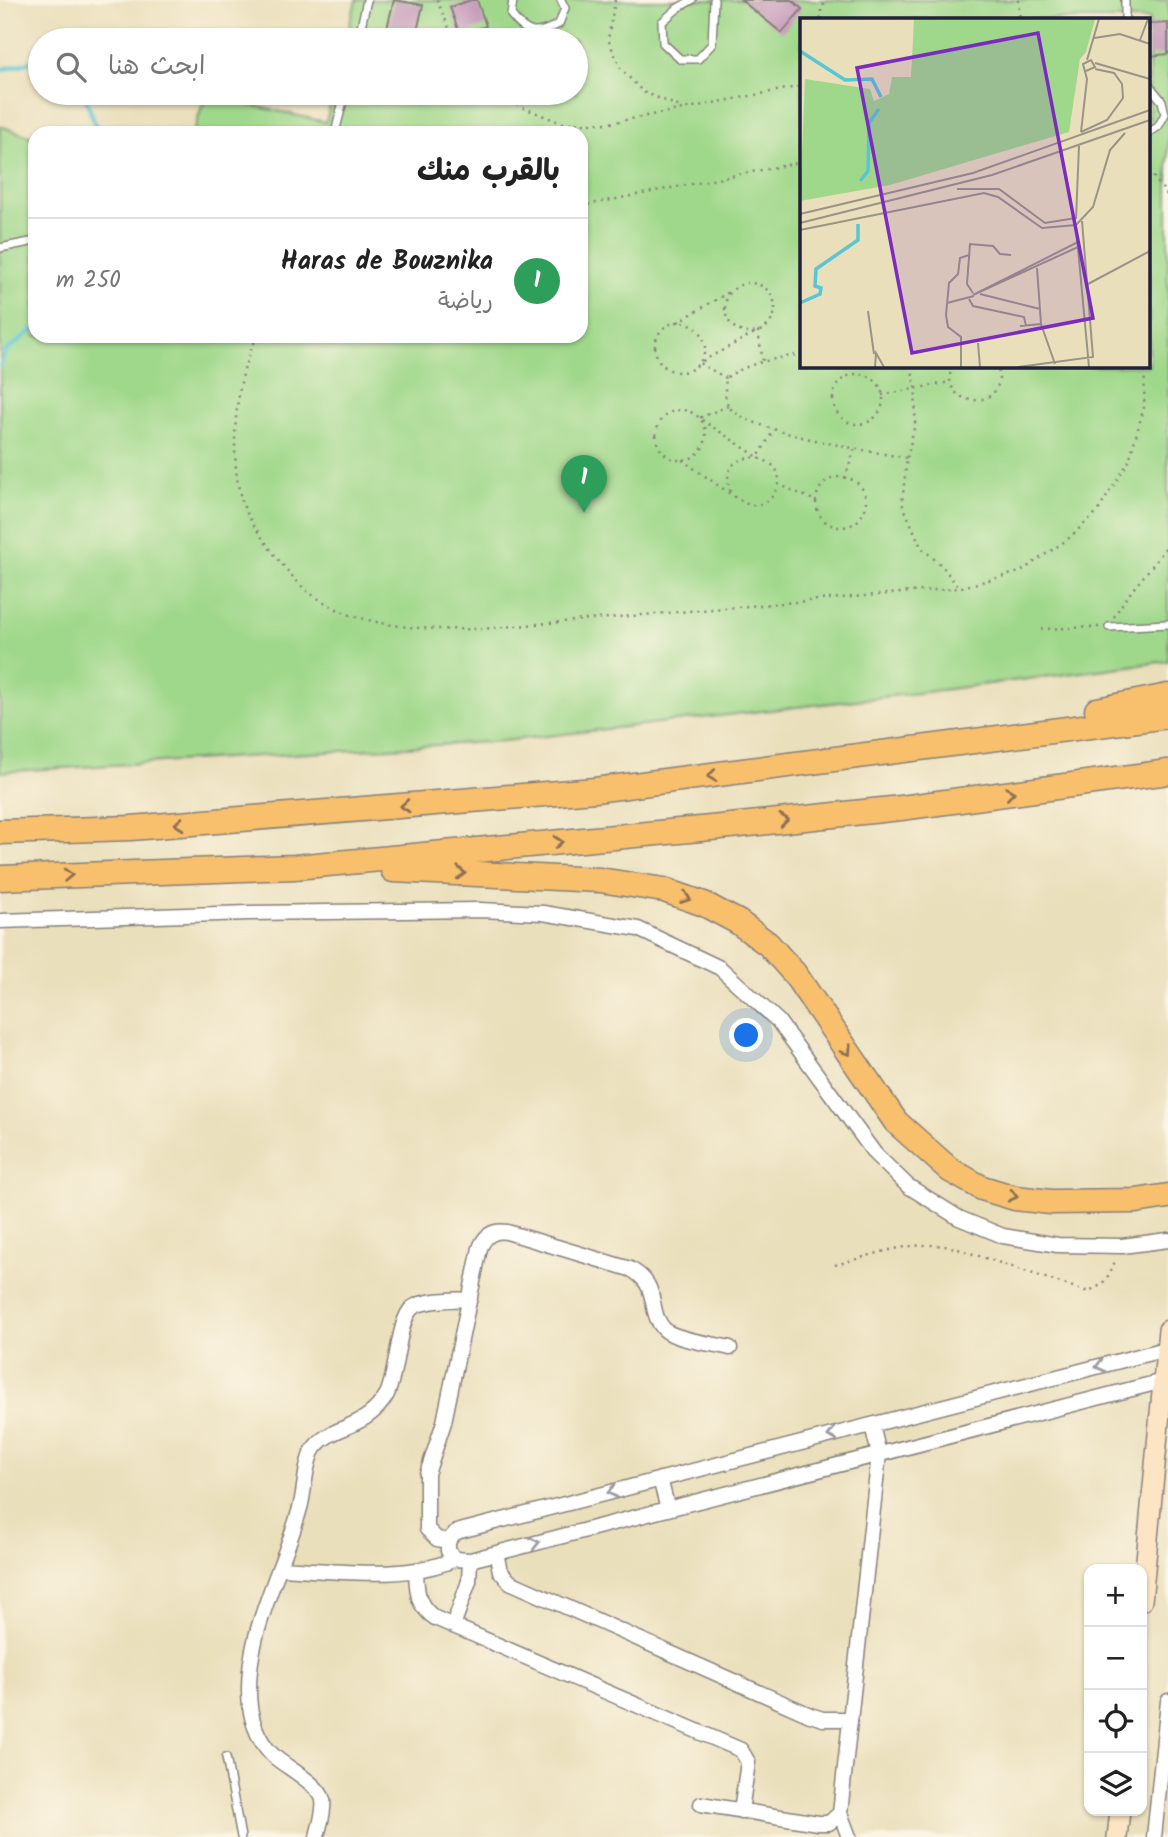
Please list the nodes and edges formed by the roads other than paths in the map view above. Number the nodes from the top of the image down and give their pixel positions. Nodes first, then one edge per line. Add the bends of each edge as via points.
1 (367, 0) edge
2 (513, 0) edge
3 (561, 0) edge
4 (692, 0) edge
5 (713, 0) edge
6 (1125, 0) edge
7 (1125, 18) edge
8 (361, 28) edge
9 (521, 28) edge
10 (551, 28) edge
11 (1150, 86) edge
12 (342, 105) edge
13 (337, 126) edge
14 (1150, 131) edge
15 (28, 242) edge
16 (0, 248) edge
17 (1168, 624) edge
18 (1109, 627) road end
19 (1168, 696) edge
20 (1168, 716) edge
21 (865, 757) junction
22 (1168, 772) edge
23 (0, 832) edge
24 (295, 867) junction
25 (0, 878) edge
26 (0, 921) edge
27 (1168, 1196) edge
28 (1168, 1240) edge
29 (470, 1299) junction
30 (1167, 1340) edge
31 (730, 1348) dead end
32 (1163, 1381) junction
33 (872, 1425) junction
34 (879, 1454) junction
35 (660, 1479) junction
36 (668, 1509) junction
37 (448, 1541) junction
38 (496, 1553) junction
39 (462, 1559) junction
40 (1146, 1564) edge
41 (279, 1568) junction
42 (415, 1572) junction
43 (453, 1626) junction
44 (1168, 1701) edge
45 (850, 1720) junction
46 (226, 1758) dead end
47 (701, 1804) dead end
48 (741, 1811) junction
49 (839, 1813) junction
50 (1119, 1816) edge
51 (241, 1837) edge
52 (317, 1837) edge
53 (849, 1837) edge
54 (1117, 1837) edge
55 (1154, 1837) edge

1 - 8 lane
2 - 9 lane via 510,15
3 - 10 lane via 565,8 559,24
4 - 5 lane via 662,22 663,43 680,59 698,59 712,44
6 - 7 lane
11 - 14 lane via 1162,101 1165,114
12 - 13 lane
15 - 16 lane
17 - 18 lane
19 - 21 highway
20 - 21 highway
21 -> 23 highway via 596,790 131,828
24 -> 22 highway via 833,815
25 -> 24 highway
24 -> 27 highway via 600,880 664,890 704,904 768,944 794,973 897,1122 950,1170 982,1188 1014,1198 1136,1201
26 - 28 street via 480,909 543,913 639,929 720,968 778,1021 875,1154 908,1186 959,1218 1003,1236 1058,1245 1122,1246
29 - 31 street via 482,1242 492,1233 507,1232 638,1273 649,1284 659,1321 667,1332
29 - 37 street via 426,1483 427,1528 437,1539
29 - 41 street via 424,1303 410,1311 391,1385 382,1402 367,1417 325,1438 313,1450 301,1507
30 - 32 street
30 -> 33 street
32 - 34 street
32 - 40 street
33 - 34 street
33 -> 35 street
34 - 36 street
34 - 45 street
35 - 36 street
35 -> 37 street via 460,1531
38 -> 36 street
37 - 39 street via 448,1551
38 - 39 street
38 - 45 street via 500,1571 510,1583 817,1718
39 - 42 street
39 - 43 street via 470,1581
41 - 42 street
41 - 52 street via 253,1646 250,1707 262,1742 274,1757 321,1794
42 - 43 street via 421,1606
43 - 48 street via 741,1750 748,1762
44 - 55 street
45 - 49 street
46 - 51 lane
47 - 48 street
48 - 49 street via 824,1824
49 - 53 street
50 - 54 street

